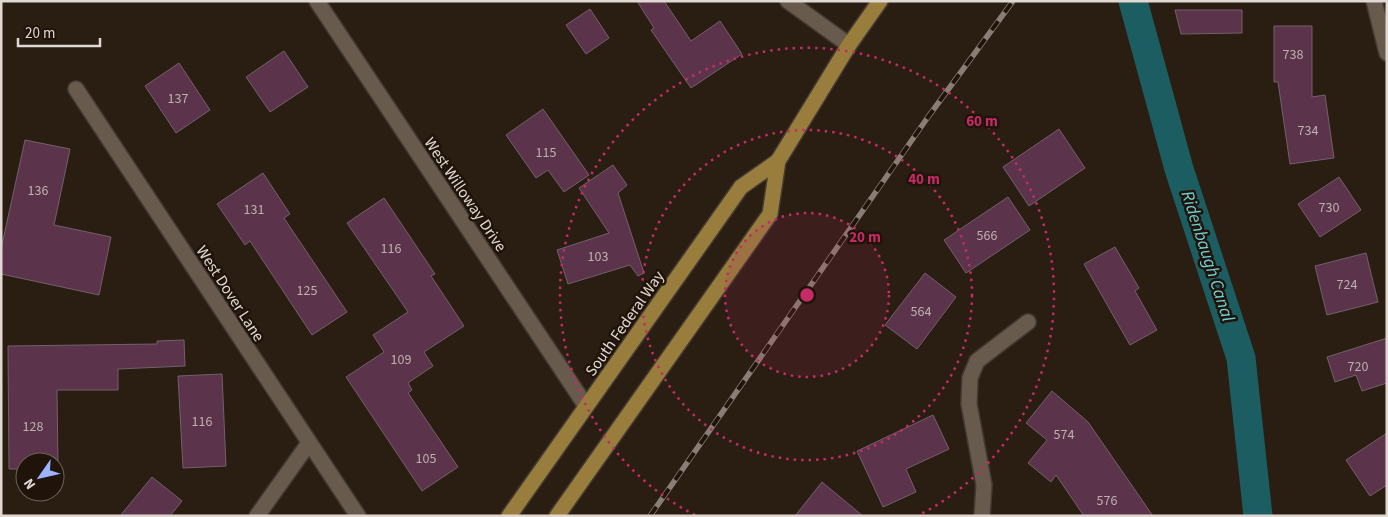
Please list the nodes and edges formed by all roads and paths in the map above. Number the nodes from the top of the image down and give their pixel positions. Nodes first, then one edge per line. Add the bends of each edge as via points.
1 (317, 1) edge
2 (788, 1) edge
3 (880, 1) edge
4 (1374, 1) edge
5 (850, 45) junction
6 (1387, 53) edge
7 (76, 89) dead end
8 (778, 160) junction
9 (1028, 322) dead end
10 (586, 406) junction
11 (309, 443) junction
12 (257, 516) edge
13 (358, 516) edge
14 (509, 516) edge
15 (557, 516) edge
16 (982, 516) edge

1 - 10 street, West Willoway Drive
2 - 5 street
3 - 5 main road, South Federal Way
4 - 6 street
5 - 8 main road, South Federal Way
7 - 11 street, West Dover Lane
8 - 10 main road, South Federal Way via 741,187
8 - 15 main road, South Federal Way via 770,214
9 - 16 street via 976,361 970,378 969,404 984,485
10 - 14 main road, South Federal Way
11 - 12 street
11 - 13 street, West Dover Lane

